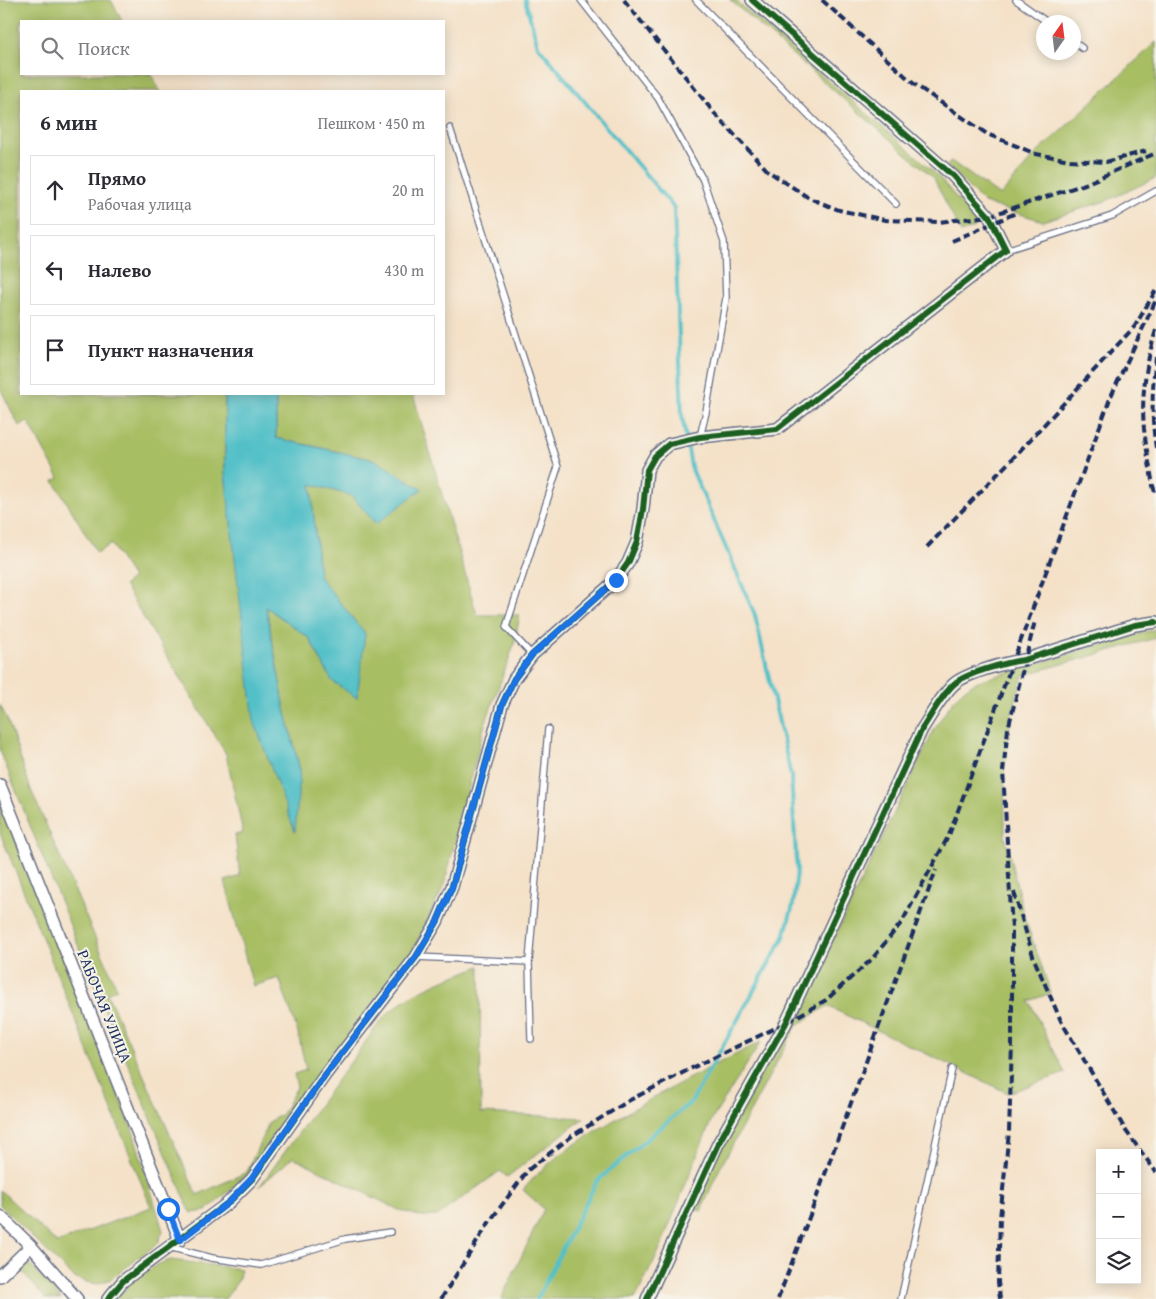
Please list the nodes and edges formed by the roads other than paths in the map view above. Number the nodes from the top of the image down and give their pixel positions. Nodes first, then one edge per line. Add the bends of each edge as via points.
1 (581, 0) edge
2 (696, 0) edge
3 (752, 0) edge
4 (1016, 0) edge
5 (1037, 15) edge
6 (450, 128) dead end
7 (1156, 191) edge
8 (896, 204) dead end
9 (1006, 250) junction
10 (700, 438) junction
11 (1156, 622) edge
12 (532, 655) junction
13 (548, 729) dead end
14 (0, 785) edge
15 (416, 957) junction
16 (529, 962) junction
17 (531, 1039) dead end
18 (952, 1069) dead end
19 (0, 1216) edge
20 (390, 1232) dead end
21 (180, 1240) junction
22 (31, 1246) junction
23 (169, 1247) junction
24 (0, 1276) edge
25 (77, 1299) edge
26 (108, 1299) edge
27 (647, 1299) edge
28 (901, 1299) edge

1 - 10 lane via 658,98 703,180 724,242 726,298
2 - 8 lane
3 - 9 street via 953,176 989,216
4 - 5 lane
6 - 12 lane via 558,467 506,627
7 - 9 lane via 1112,216
9 - 10 street via 777,429
10 - 12 street via 669,444 656,456 647,470 637,542 628,563 616,580
11 - 27 street via 1135,625 976,673 955,683 942,698 922,729 786,1023 718,1144
12 - 15 street via 514,679 502,705 452,887 437,922
13 - 16 lane
14 - 21 street, РАБОЧАЯ УЛИЦА
15 - 16 lane
15 - 21 street via 325,1075 252,1178 228,1203
16 - 17 lane
18 - 28 lane
19 - 22 street
20 - 23 lane via 345,1239 262,1265 212,1258
21 - 23 street
22 - 24 street
22 - 25 street
23 - 26 street via 123,1281

